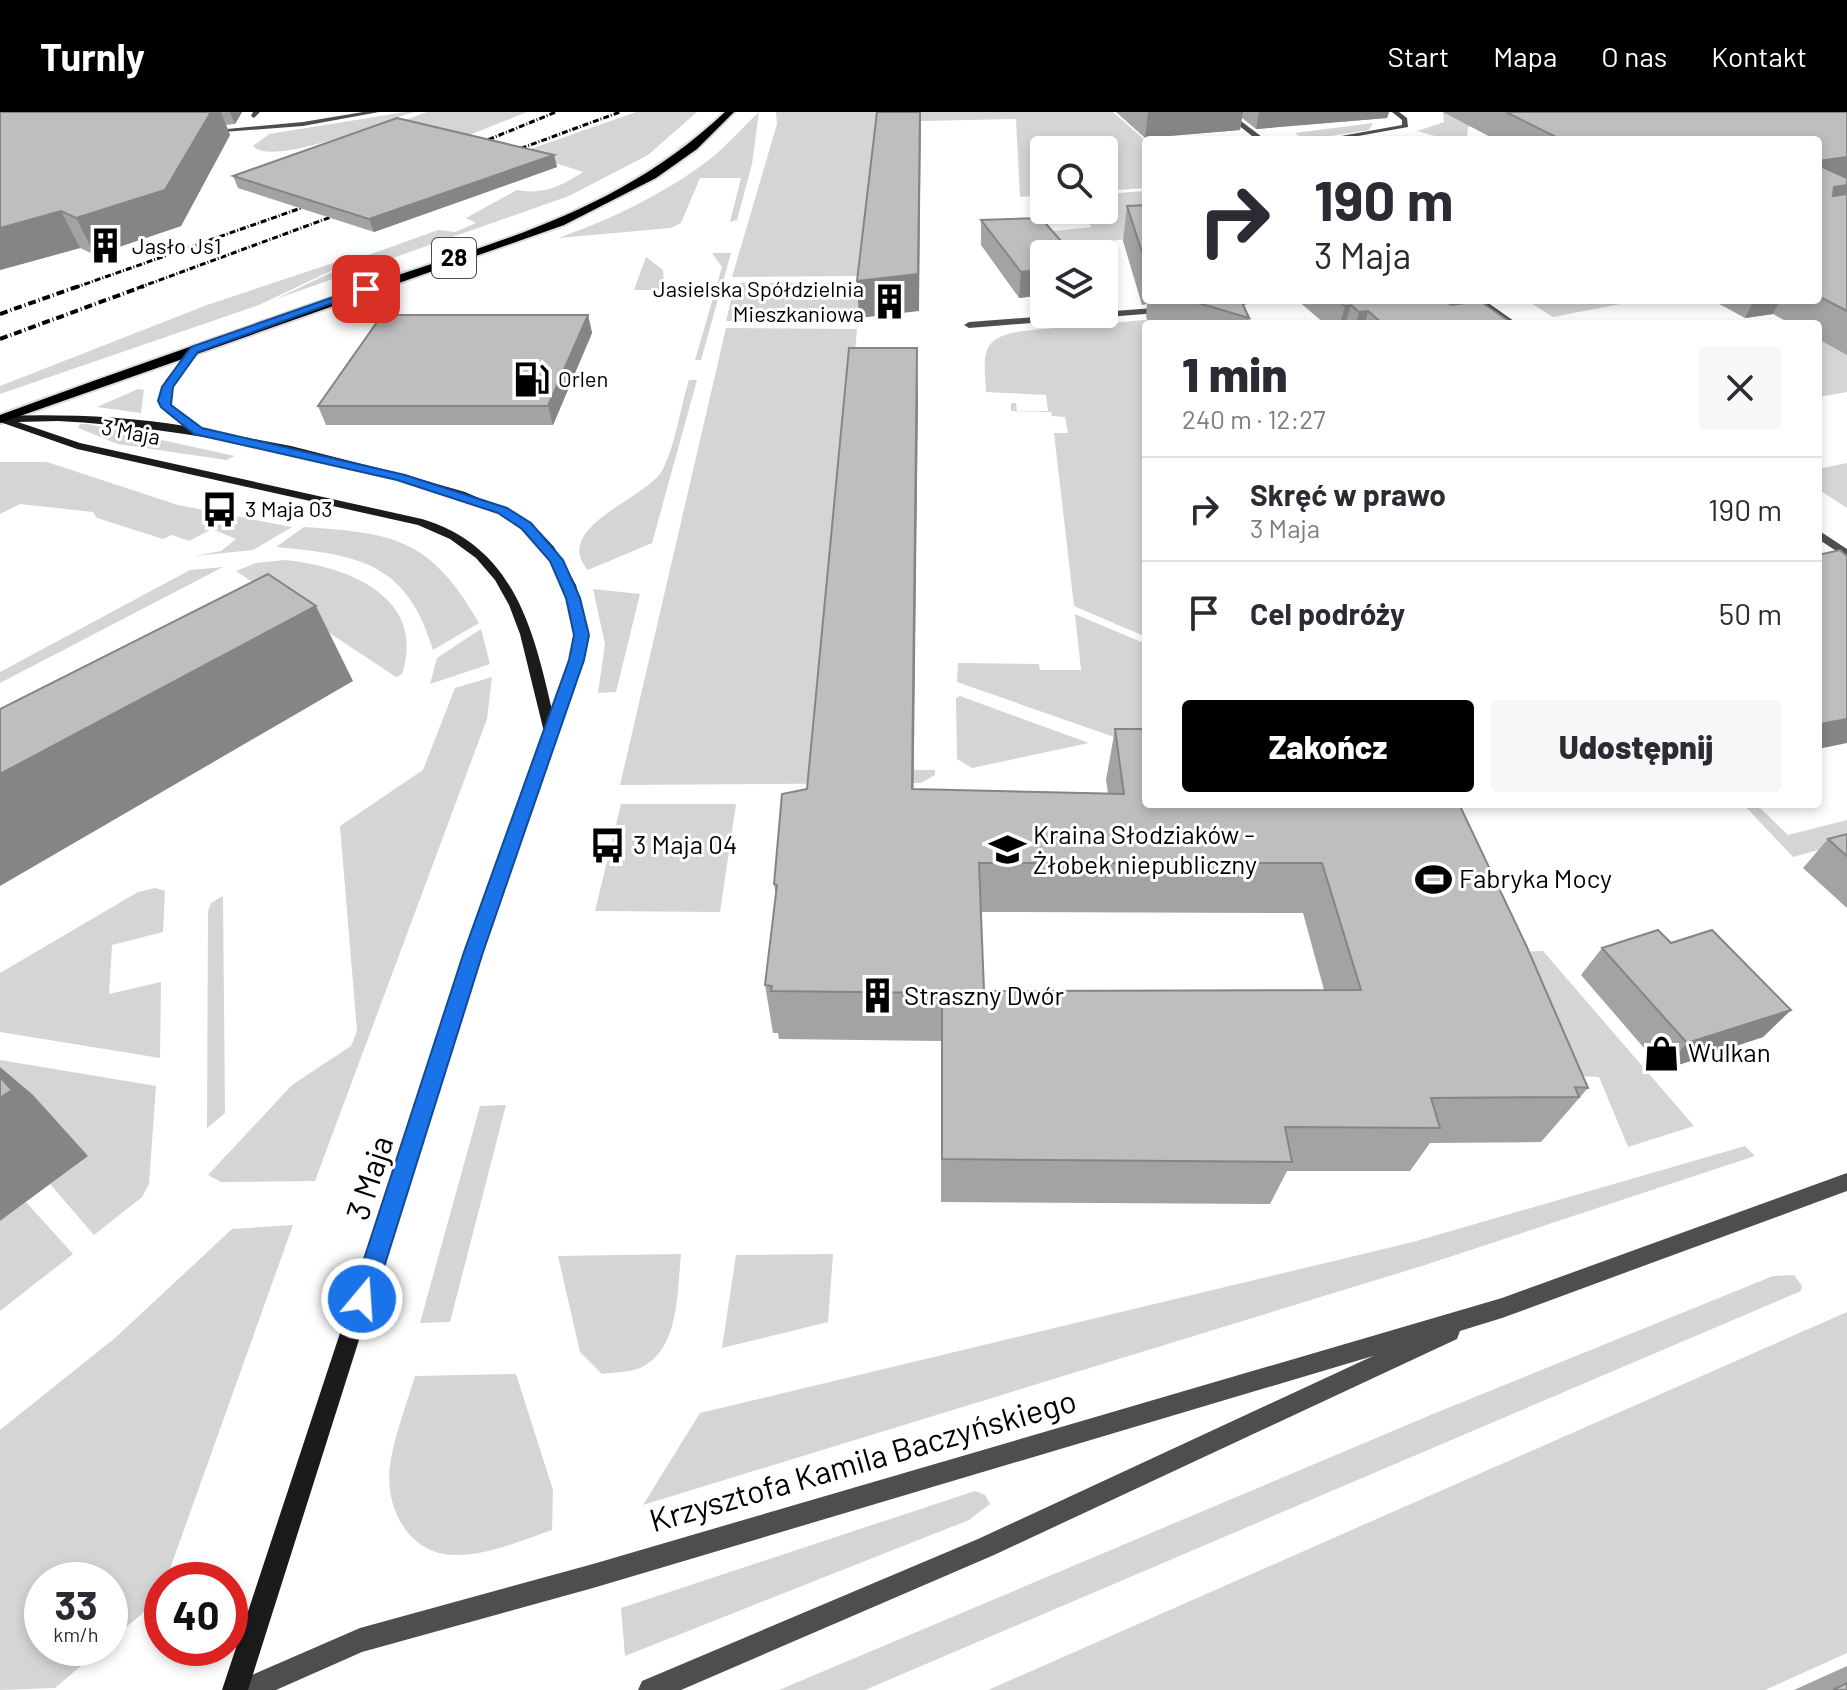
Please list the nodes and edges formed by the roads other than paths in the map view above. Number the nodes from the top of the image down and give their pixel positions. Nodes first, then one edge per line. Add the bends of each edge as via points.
1 (376, 112) edge
2 (730, 112) edge
3 (1225, 112) edge
4 (1395, 112) edge
5 (207, 131) edge
6 (1257, 136) edge
7 (1347, 136) edge
8 (1225, 304) edge
9 (1484, 304) edge
10 (1204, 306) edge
11 (1174, 309) dead end
12 (1507, 320) edge
13 (969, 325) dead end
14 (195, 349) junction
15 (0, 419) edge
16 (198, 431) junction
17 (1822, 537) edge
18 (1847, 554) edge
19 (550, 731) junction
20 (1847, 1182) edge
21 (1502, 1308) junction
22 (235, 1690) edge
23 (247, 1690) edge
24 (651, 1690) edge

1 - 5 street
2 - 14 main road, 3 Maja / 28 via 702,143 665,170 568,217
3 - 6 street
4 - 7 street via 1406,126
8 - 10 street
9 - 12 street
11 - 13 street
14 - 15 main road, 3 Maja / 28
14 - 16 street, 3 Maja via 171,380 164,401
15 - 16 street, 3 Maja via 72,416
15 - 19 street, 3 Maja via 77,446 409,518 449,533 486,560 514,600 526,628
16 - 19 street, 3 Maja via 461,494 503,510 526,526 562,570 582,635
17 - 18 street
19 - 22 street, 3 Maja
20 - 21 street, Krzysztofa Kamila Baczyńskiego
21 - 23 street, Krzysztofa Kamila Baczyńskiego via 360,1640
21 - 24 street, Krzysztofa Kamila Baczyńskiego via 986,1547

